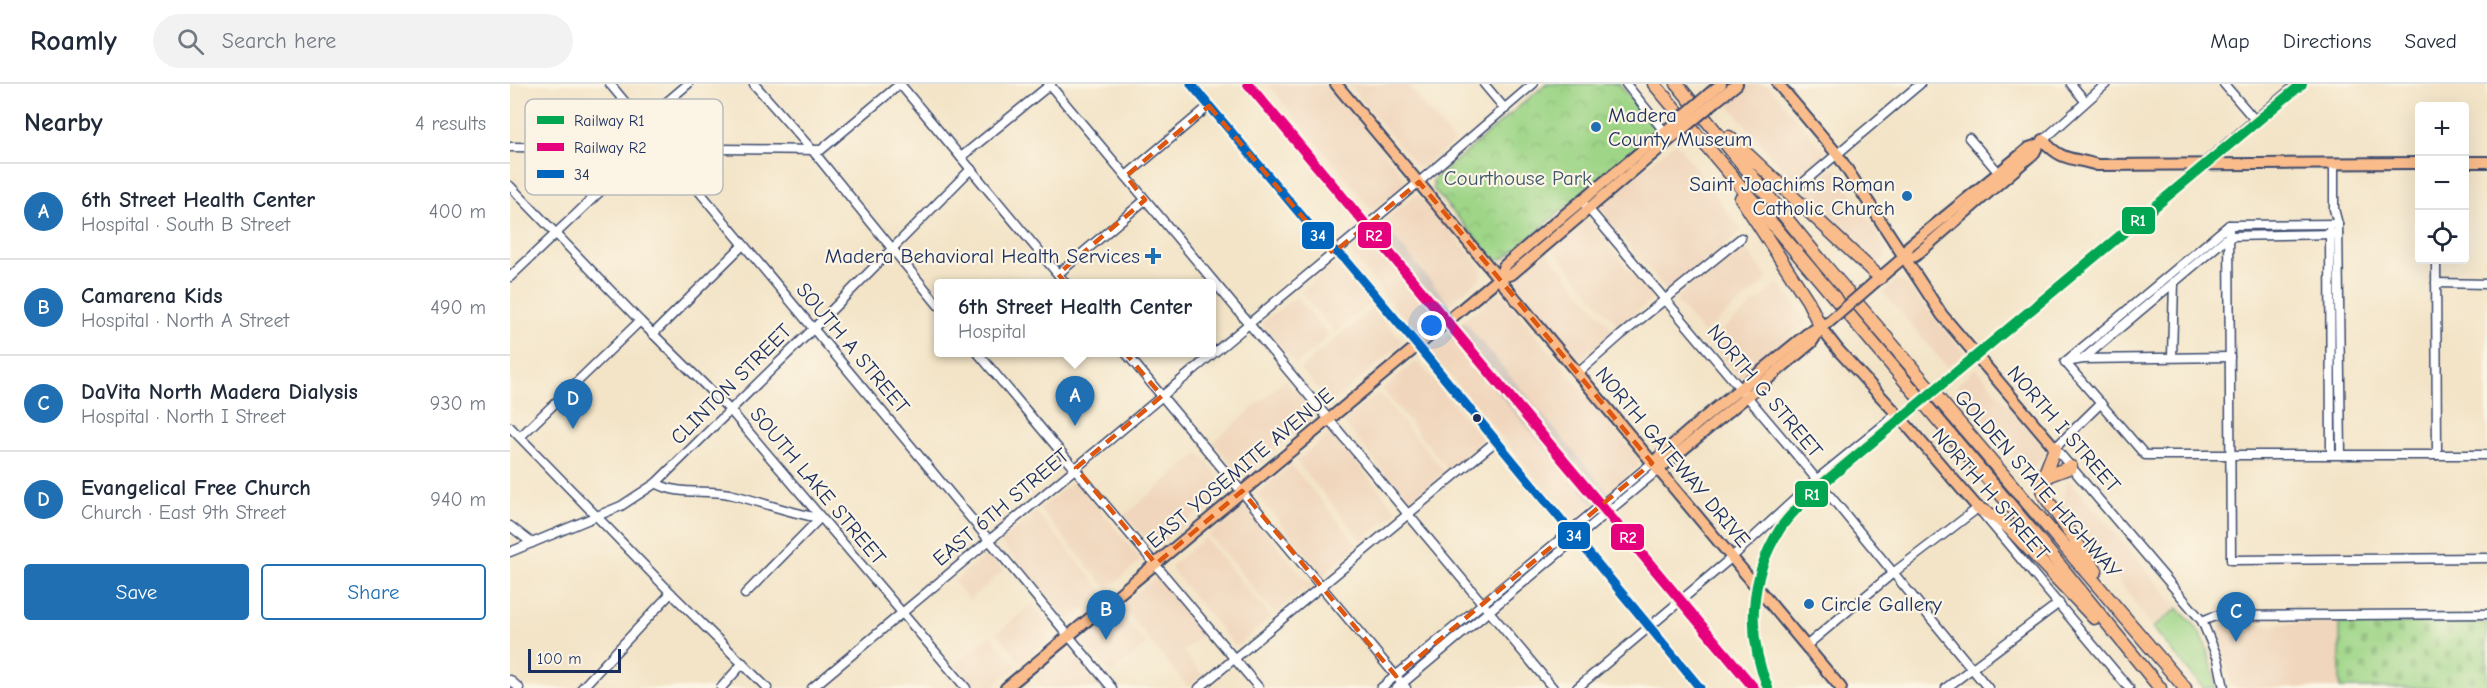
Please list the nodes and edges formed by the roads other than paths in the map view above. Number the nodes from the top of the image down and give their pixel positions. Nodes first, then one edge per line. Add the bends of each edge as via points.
1 (610, 84) edge
2 (688, 84) edge
3 (754, 84) edge
4 (900, 84) edge
5 (1050, 84) edge
6 (1191, 84) edge
7 (1336, 84) edge
8 (1484, 84) edge
9 (1533, 84) edge
10 (1626, 84) edge
11 (1654, 84) edge
12 (1677, 84) edge
13 (1721, 84) edge
14 (1737, 84) edge
15 (1778, 84) edge
16 (1920, 84) edge
17 (2071, 84) edge
18 (2106, 84) edge
19 (2224, 84) edge
20 (2297, 84) edge
21 (1712, 98) junction
22 (622, 99) edge
23 (670, 99) edge
24 (1692, 101) junction
25 (2085, 101) junction
26 (1209, 106) junction
27 (1505, 109) junction
28 (2255, 120) junction
29 (1668, 135) junction
30 (1969, 138) dead end
31 (2040, 143) junction
32 (510, 147) edge
33 (525, 147) edge
34 (723, 150) edge
35 (813, 151) junction
36 (1712, 154) junction
37 (1837, 154) junction
38 (961, 158) junction
39 (2469, 162) edge
40 (2487, 162) edge
41 (2205, 163) junction
42 (2334, 163) junction
43 (2415, 163) edge
44 (971, 169) junction
45 (1999, 173) junction
46 (1126, 176) junction
47 (1419, 182) junction
48 (1804, 182) dead end
49 (510, 186) edge
50 (597, 195) edge
51 (702, 195) edge
52 (1145, 200) junction
53 (1585, 205) junction
54 (2334, 224) junction
55 (2229, 225) junction
56 (557, 234) junction
57 (2334, 234) junction
58 (2229, 236) junction
59 (1741, 238) dead end
60 (744, 245) junction
61 (892, 249) junction
62 (1335, 252) junction
63 (1903, 258) junction
64 (2436, 264) edge
65 (1058, 273) junction
66 (510, 277) edge
67 (1499, 278) junction
68 (1062, 279) edge
69 (1212, 279) edge
70 (1877, 280) junction
71 (2174, 282) junction
72 (1216, 283) edge
73 (2436, 283) junction
74 (2487, 284) edge
75 (934, 299) edge
76 (1664, 301) junction
77 (640, 321) junction
78 (1250, 323) junction
79 (1825, 325) junction
80 (813, 329) junction
81 (653, 334) junction
82 (1417, 345) junction
83 (1216, 351) edge
84 (981, 357) edge
85 (1129, 357) edge
86 (1209, 357) edge
87 (2172, 357) junction
88 (2230, 357) junction
89 (2083, 359) junction
90 (2066, 362) junction
91 (1578, 373) junction
92 (1742, 393) junction
93 (1162, 396) junction
94 (2101, 403) junction
95 (730, 410) junction
96 (1897, 414) junction
97 (1330, 419) junction
98 (510, 427) edge
99 (520, 437) junction
100 (1496, 441) junction
101 (2055, 448) junction
102 (2230, 455) junction
103 (2336, 455) junction
104 (2437, 455) junction
105 (2487, 455) edge
106 (2071, 466) junction
107 (1655, 467) junction
108 (1076, 468) junction
109 (1816, 480) junction
110 (2042, 482) junction
111 (656, 483) junction
112 (1242, 491) junction
113 (1978, 508) junction
114 (1408, 514) junction
115 (597, 517) junction
116 (820, 518) junction
117 (510, 526) edge
118 (1574, 535) junction
119 (989, 541) junction
120 (532, 543) junction
121 (510, 552) edge
122 (1731, 558) junction
123 (2487, 558) edge
124 (1156, 564) junction
125 (1893, 573) junction
126 (1322, 586) junction
127 (671, 593) junction
128 (746, 594) dead end
129 (2059, 603) junction
130 (1486, 607) junction
131 (903, 612) junction
132 (2487, 614) edge
133 (2202, 621) junction
134 (2131, 622) junction
135 (1650, 627) junction
136 (1069, 635) junction
137 (1806, 646) junction
138 (1234, 658) junction
139 (743, 663) junction
140 (1971, 667) junction
141 (510, 680) edge
142 (1400, 684) edge
143 (519, 688) edge
144 (582, 688) edge
145 (721, 688) edge
146 (767, 688) edge
147 (812, 688) edge
148 (966, 688) edge
149 (1006, 688) edge
150 (1112, 688) edge
151 (1199, 688) edge
152 (1259, 688) edge
153 (1381, 688) edge
154 (1553, 688) edge
155 (1577, 688) edge
156 (1701, 688) edge
157 (1841, 688) edge
158 (1946, 688) edge
159 (1988, 688) edge
160 (2129, 688) edge
161 (2160, 688) edge
162 (2185, 688) edge
163 (2224, 688) edge

1 - 22 street, SOUTH A STREET
2 - 23 street
3 - 35 street
4 - 35 street via 820,150
4 - 38 street
5 - 38 street
5 - 46 street
6 - 26 street
7 - 47 main road, NORTH GATEWAY DRIVE
8 - 27 street
9 - 27 street, EAST 6TH STREET
10 - 29 street
11 - 36 highway, GOLDEN STATE HIGHWAY
12 - 24 highway, GOLDEN STATE HIGHWAY
13 - 21 main road
14 - 21 main road
15 - 37 main road, NORTH I STREET
16 - 37 street
17 - 25 street
18 - 25 street
19 - 28 street
20 - 28 street
21 - 29 main road, EAST YOSEMITE AVENUE, bridge
24 - 70 highway
24 - 134 highway, GOLDEN STATE HIGHWAY via 1822,262
25 - 31 street
26 - 46 street
26 - 62 street
27 - 47 street, EAST 6TH STREET
28 - 41 street
29 - 53 main road, EAST YOSEMITE AVENUE
30 - 45 street
31 - 41 main road via 2052,160 2071,168
31 - 45 main road
31 - 63 main road via 2034,153 1915,256
32 - 33 street
34 - 35 street
35 - 61 street
36 - 79 highway
36 - 161 highway, GOLDEN STATE HIGHWAY
37 - 48 street
37 - 63 main road, NORTH I STREET
38 - 44 street
39 - 40 main road
41 - 42 main road
42 - 43 main road
42 - 54 street
44 - 61 street, CLINTON STREET
44 - 65 street
45 - 63 main road via 1909,246
46 - 52 street
47 - 62 street, EAST 6TH STREET
47 - 67 main road, NORTH GATEWAY DRIVE
49 - 56 street, SOUTH LAKE STREET
50 - 56 street
51 - 60 street, SOUTH A STREET
52 - 65 street
52 - 69 street
53 - 67 main road, EAST YOSEMITE AVENUE via 1512,274
53 - 76 street, NORTH G STREET
54 - 55 street
54 - 57 street
55 - 58 street
55 - 90 street
56 - 66 street
56 - 77 street, SOUTH LAKE STREET
57 - 58 street
57 - 103 street
58 - 71 street
58 - 88 street
59 - 76 street
60 - 80 street, SOUTH A STREET
60 - 81 street
61 - 75 street
61 - 80 street, CLINTON STREET
62 - 78 street, EAST 6TH STREET
62 - 82 street
63 - 70 main road
63 - 101 main road, NORTH I STREET via 1942,315
64 - 73 street
65 - 68 street
67 - 82 main road, EAST YOSEMITE AVENUE
67 - 91 main road, NORTH GATEWAY DRIVE
70 - 79 main road, bridge
71 - 87 street
71 - 89 street
72 - 78 street
73 - 74 street
73 - 104 street
76 - 91 street
76 - 92 street, NORTH G STREET
77 - 81 street, SOUTH LAKE STREET
77 - 99 street
78 - 83 street, EAST 6TH STREET
78 - 97 street
79 - 92 main road via 1807,334
79 - 96 main road, NORTH H STREET via 1839,351
80 - 95 street, CLINTON STREET
80 - 119 street, SOUTH A STREET
81 - 95 street, SOUTH LAKE STREET
82 - 97 main road, EAST YOSEMITE AVENUE
82 - 100 street
84 - 108 street
85 - 93 street
86 - 93 street, EAST 6TH STREET
87 - 88 street
87 - 89 street
88 - 102 street
89 - 90 street
90 - 94 street
91 - 107 main road, NORTH GATEWAY DRIVE
92 - 107 main road
92 - 109 street, NORTH G STREET
93 - 108 street, EAST 6TH STREET
93 - 112 street
94 - 101 street
94 - 102 street via 2145,455
95 - 111 street, CLINTON STREET
95 - 116 street, SOUTH LAKE STREET
96 - 109 street
96 - 113 main road, NORTH H STREET
97 - 112 main road, EAST YOSEMITE AVENUE
97 - 114 street
98 - 99 street
99 - 115 street
100 - 114 street
100 - 118 street
101 - 106 street, NORTH I STREET
101 - 110 highway
102 - 103 street
102 - 123 street via 2231,560
103 - 104 street
104 - 105 street
106 - 110 highway
106 - 133 street, NORTH I STREET
107 - 118 street
107 - 122 main road, NORTH GATEWAY DRIVE
108 - 119 street, EAST 6TH STREET
108 - 124 street
109 - 122 street
109 - 125 street, NORTH G STREET
110 - 134 highway via 2049,502
111 - 115 street, CLINTON STREET
111 - 116 street via 672,491 719,492
112 - 124 main road, EAST YOSEMITE AVENUE
112 - 126 street
113 - 125 street
113 - 129 street, NORTH H STREET
113 - 161 highway via 2010,529
114 - 126 street
114 - 130 street
115 - 120 street, CLINTON STREET
115 - 127 street
116 - 128 street
116 - 131 street, SOUTH LAKE STREET
117 - 120 street
118 - 130 street
118 - 135 street
119 - 131 street, EAST 6TH STREET
119 - 136 street, SOUTH A STREET
120 - 121 street, CLINTON STREET
122 - 135 street
122 - 137 main road, NORTH GATEWAY DRIVE
124 - 136 main road, EAST YOSEMITE AVENUE
124 - 138 street
125 - 137 street
125 - 140 street, NORTH G STREET
126 - 138 street
126 - 142 street
127 - 139 street
127 - 144 street
129 - 140 street
129 - 160 street, NORTH H STREET
130 - 142 street
130 - 154 street
131 - 147 street, EAST 6TH STREET
131 - 148 street, SOUTH LAKE STREET
132 - 133 street via 2215,616
133 - 163 street, NORTH I STREET via 2218,659
134 - 162 highway, GOLDEN STATE HIGHWAY
135 - 155 street
135 - 156 street
136 - 149 main road, EAST YOSEMITE AVENUE
136 - 150 street, SOUTH A STREET
137 - 157 main road, NORTH GATEWAY DRIVE
138 - 151 street
138 - 152 street
139 - 145 street
139 - 146 street
140 - 158 street
140 - 159 street, NORTH G STREET
141 - 143 street
142 - 153 street

